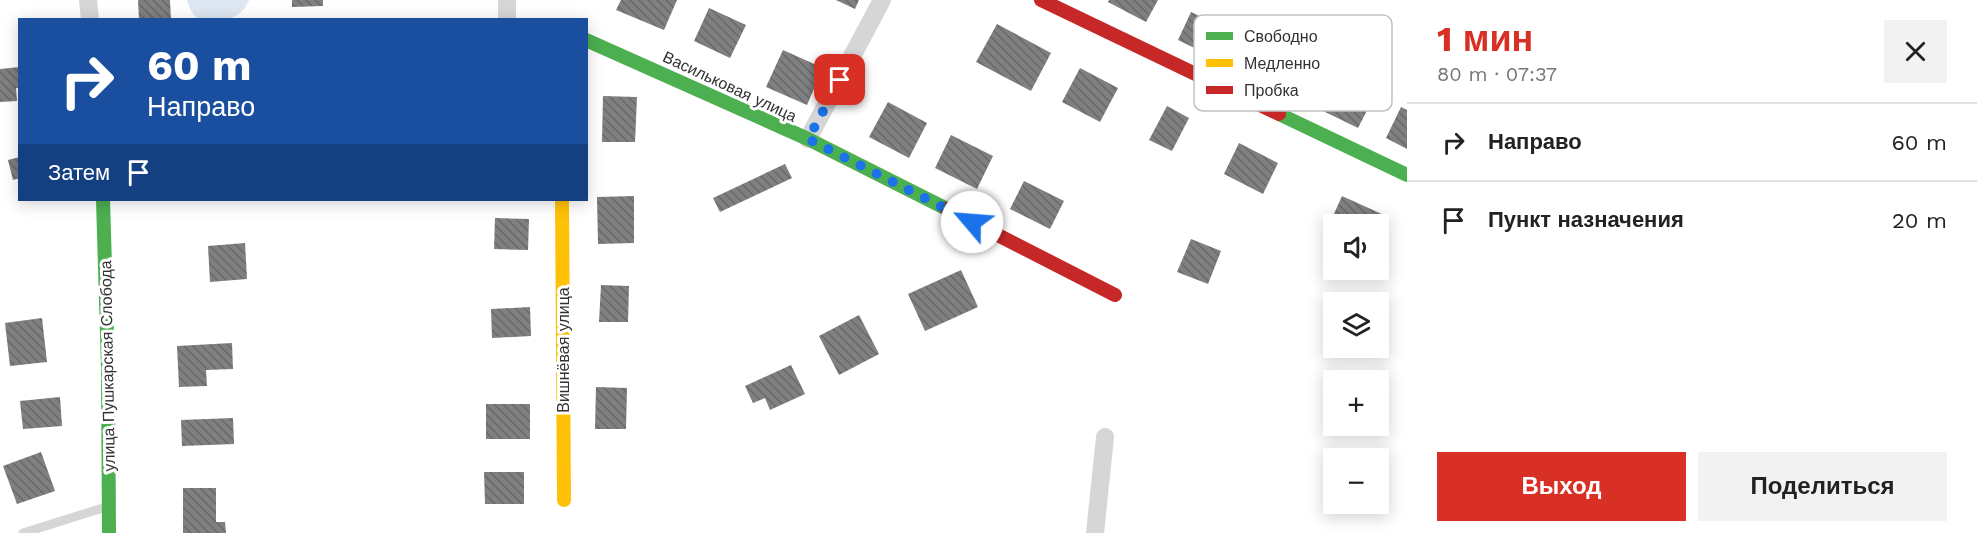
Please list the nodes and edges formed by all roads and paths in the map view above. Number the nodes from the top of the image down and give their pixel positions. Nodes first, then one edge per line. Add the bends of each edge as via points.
1 (88, 0) edge
2 (507, 0) edge
3 (882, 0) edge
4 (1041, 0) edge
5 (90, 18) edge
6 (507, 18) edge
7 (588, 41) edge
8 (1194, 74) edge
9 (1272, 111) edge
10 (808, 139) junction
11 (1407, 176) edge
12 (103, 201) edge
13 (562, 201) edge
14 (1115, 295) dead end
15 (1105, 437) dead end
16 (564, 500) dead end
17 (109, 507) junction
18 (22, 533) edge
19 (109, 533) edge
20 (1095, 533) edge

1 - 5 street
2 - 6 street
3 - 10 street
4 - 8 street
7 - 10 street, Васильковая улица
9 - 11 street
10 - 14 street, Васильковая улица
12 - 17 street, улица Пушкарская Слобода
13 - 16 street, Вишнёвая улица
15 - 20 street
17 - 18 lane
17 - 19 street, улица Пушкарская Слобода

